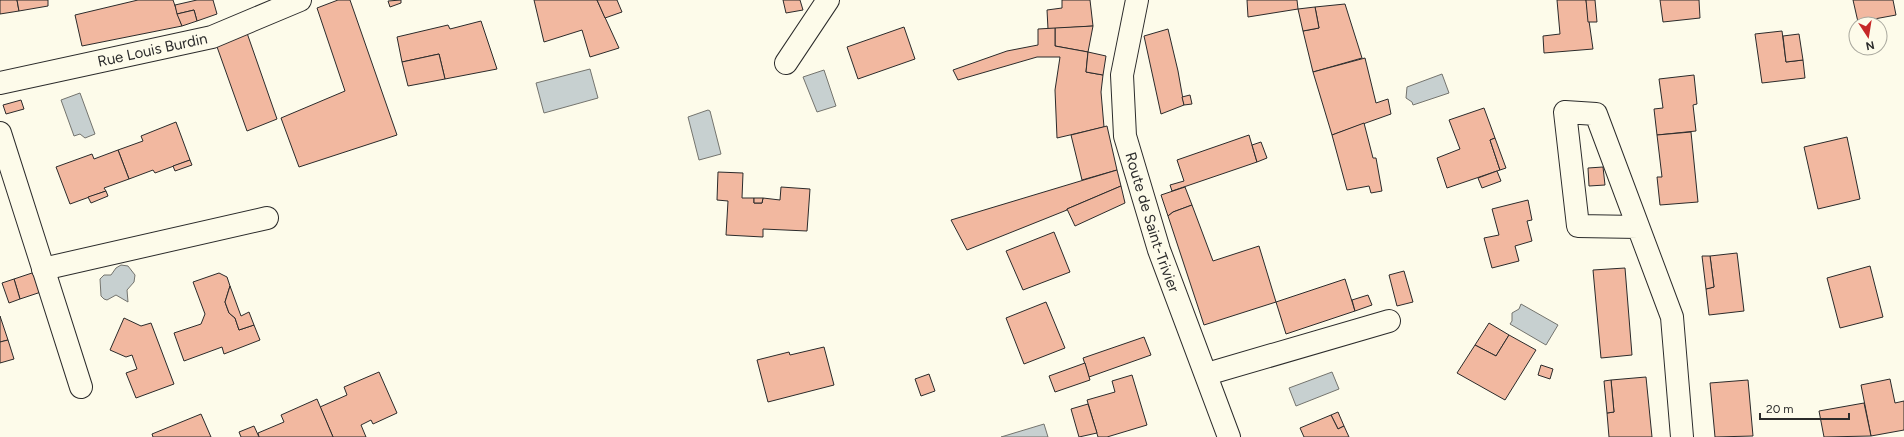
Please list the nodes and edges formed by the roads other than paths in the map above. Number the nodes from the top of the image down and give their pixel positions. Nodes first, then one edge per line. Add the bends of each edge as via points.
1 (300, 0) edge
2 (828, 0) edge
3 (1137, 0) edge
4 (786, 63) dead end
5 (0, 83) edge
6 (0, 133) edge
7 (267, 218) dead end
8 (1638, 226) junction
9 (43, 269) junction
10 (1389, 321) dead end
11 (1206, 374) junction
12 (81, 386) dead end
13 (1229, 437) edge
14 (1682, 437) edge

1 - 5 main road, Rue Louis Burdin via 212,37
2 - 4 main road
3 - 11 main road, Route de Saint-Trivier via 1122,75 1125,136 1159,250
6 - 9 main road
7 - 9 main road
8 - 8 main road via 1596,114 1565,112 1578,226
8 - 14 main road via 1672,317
9 - 12 main road
10 - 11 main road
11 - 13 main road, Route de Saint-Trivier

